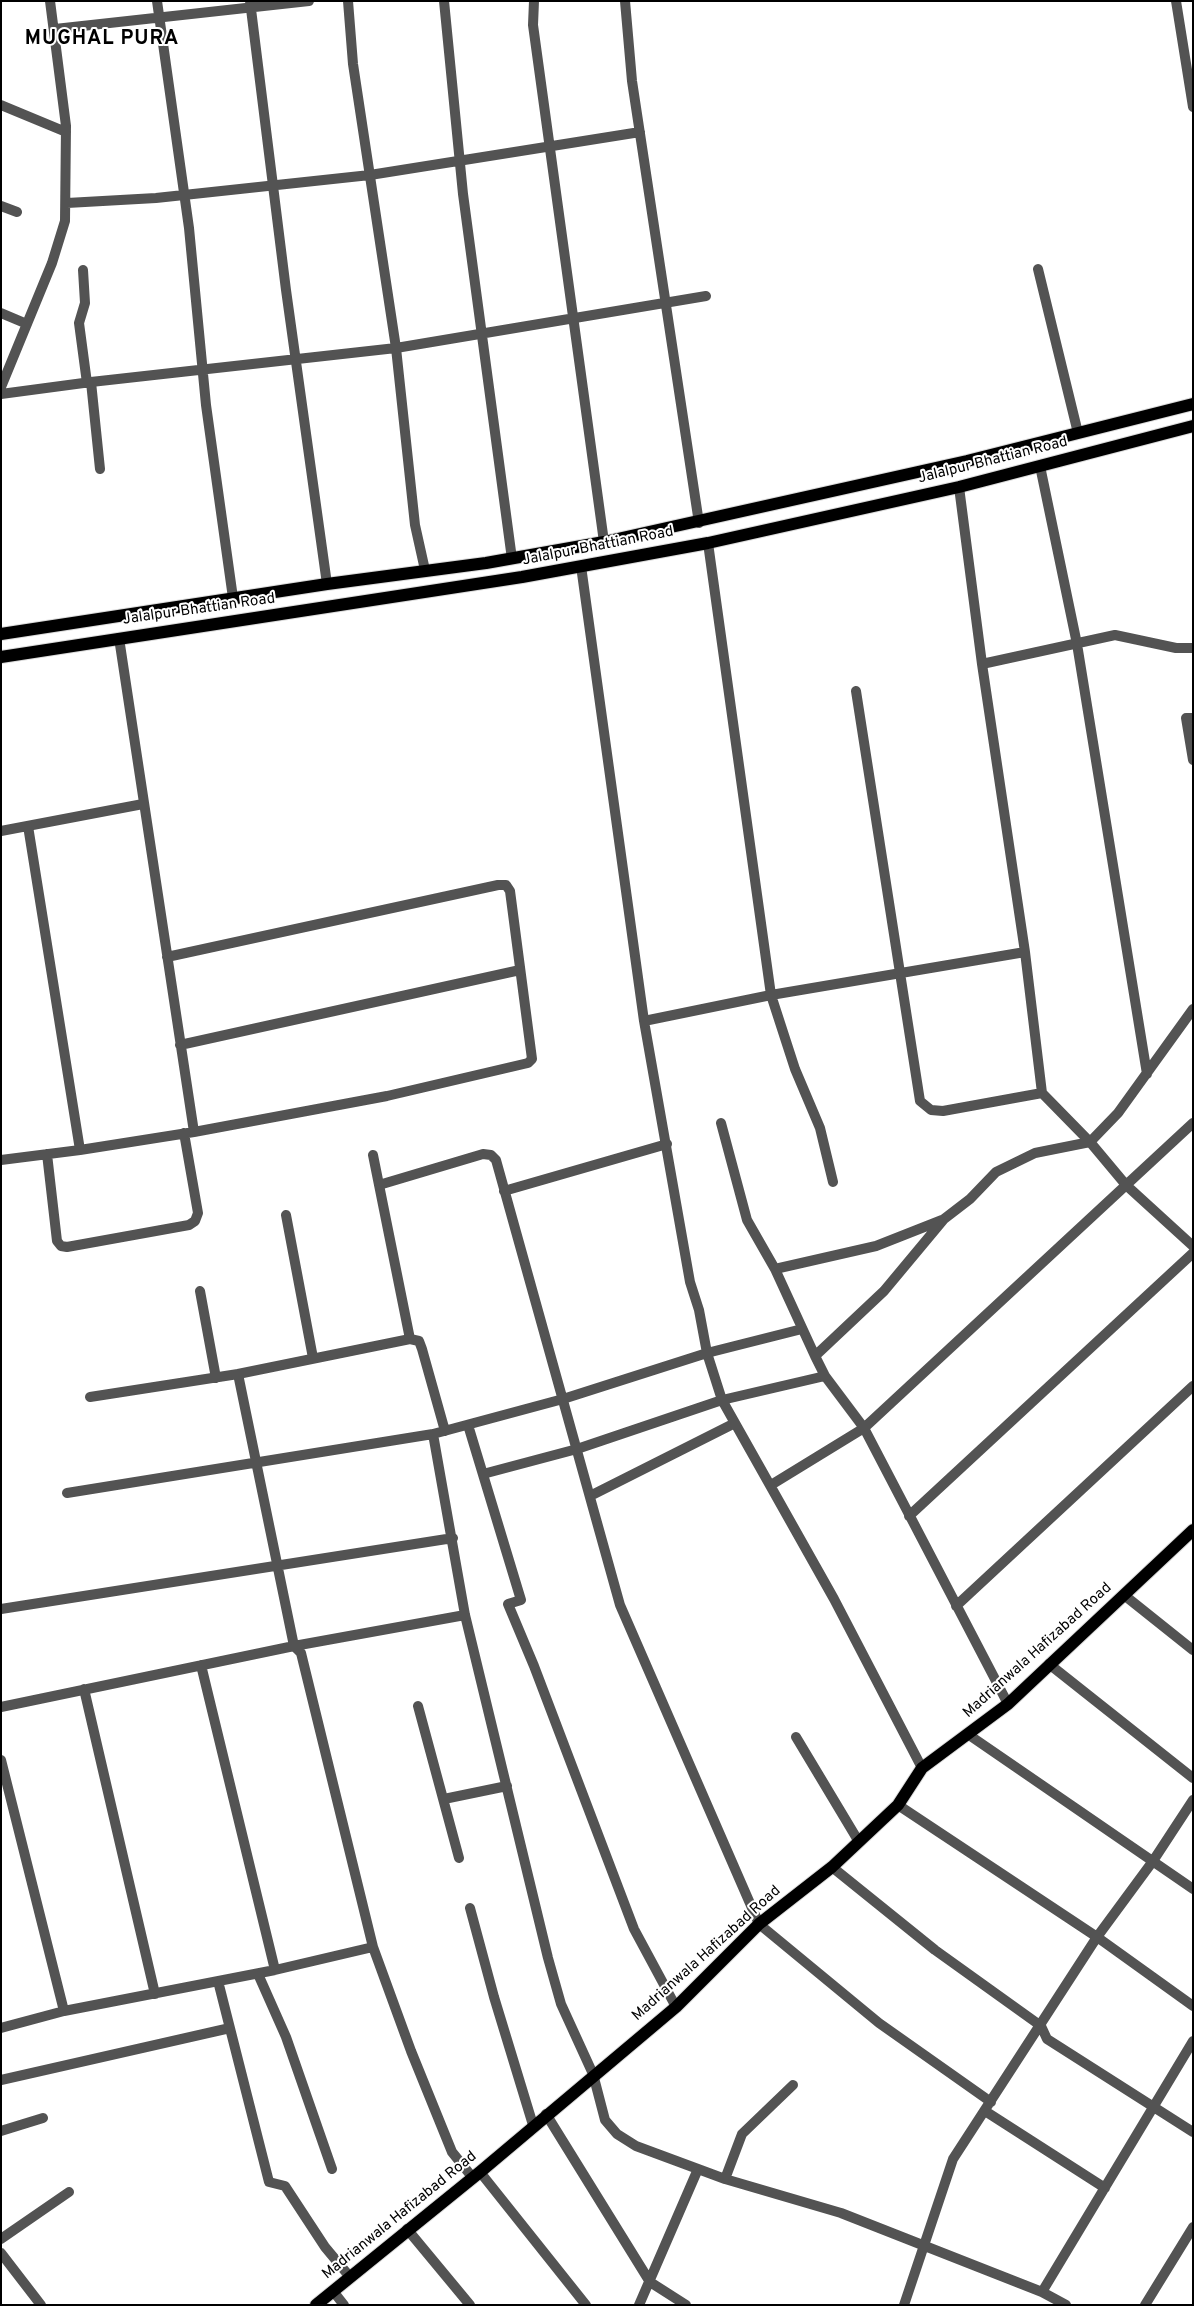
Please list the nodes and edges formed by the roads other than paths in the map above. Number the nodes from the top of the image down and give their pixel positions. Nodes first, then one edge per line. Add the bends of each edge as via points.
1 (50, 1) edge
2 (157, 1) edge
3 (310, 1) edge
4 (348, 1) edge
5 (444, 1) edge
6 (534, 1) edge
7 (625, 1) edge
8 (1176, 1) edge
9 (250, 5) edge
10 (160, 18) junction
11 (55, 29) junction
12 (1, 105) edge
13 (1193, 107) edge
14 (66, 132) junction
15 (640, 132) junction
16 (550, 147) junction
17 (459, 161) junction
18 (370, 174) junction
19 (273, 185) junction
20 (185, 195) junction
21 (67, 203) junction
22 (1, 206) edge
23 (17, 212) dead end
24 (1038, 269) dead end
25 (83, 270) dead end
26 (706, 296) dead end
27 (666, 303) junction
28 (1, 313) edge
29 (573, 318) junction
30 (27, 324) junction
31 (482, 334) junction
32 (396, 348) junction
33 (296, 360) junction
34 (203, 370) junction
35 (89, 383) junction
36 (1, 387) edge
37 (1, 394) edge
38 (1193, 404) edge
39 (1193, 426) edge
40 (1078, 433) junction
41 (1040, 466) junction
42 (100, 469) dead end
43 (959, 487) junction
44 (699, 523) junction
45 (604, 542) junction
46 (708, 543) junction
47 (512, 558) junction
48 (581, 566) junction
49 (425, 570) junction
50 (327, 584) junction
51 (234, 598) junction
52 (1, 634) edge
53 (119, 638) junction
54 (1077, 644) junction
55 (1193, 648) edge
56 (1, 657) edge
57 (982, 664) junction
58 (856, 691) dead end
59 (1193, 718) edge
60 (1193, 760) edge
61 (143, 804) junction
62 (28, 826) junction
63 (1, 831) edge
64 (1025, 952) junction
65 (167, 957) junction
66 (520, 970) junction
67 (900, 973) junction
68 (771, 995) junction
69 (1193, 1009) edge
70 (644, 1021) junction
71 (180, 1045) junction
72 (1147, 1074) junction
73 (1042, 1093) junction
74 (1193, 1122) edge
75 (721, 1123) dead end
76 (189, 1132) junction
77 (1090, 1142) junction
78 (666, 1144) junction
79 (80, 1150) junction
80 (47, 1154) junction
81 (373, 1155) dead end
82 (1, 1160) edge
83 (833, 1182) dead end
84 (379, 1184) junction
85 (1126, 1185) junction
86 (504, 1191) junction
87 (286, 1215) dead end
88 (944, 1219) junction
89 (1193, 1246) edge
90 (1193, 1253) edge
91 (775, 1269) junction
92 (200, 1292) dead end
93 (802, 1329) junction
94 (410, 1339) junction
95 (707, 1353) junction
96 (815, 1356) junction
97 (313, 1358) junction
98 (238, 1374) junction
99 (825, 1376) junction
100 (216, 1378) junction
101 (1193, 1386) edge
102 (90, 1397) dead end
103 (563, 1399) junction
104 (722, 1400) junction
105 (735, 1423) junction
106 (468, 1425) junction
107 (864, 1428) junction
108 (445, 1431) junction
109 (434, 1434) junction
110 (577, 1449) junction
111 (256, 1462) junction
112 (483, 1474) junction
113 (771, 1485) junction
114 (67, 1493) dead end
115 (590, 1496) junction
116 (909, 1516) junction
117 (1193, 1530) edge
118 (453, 1538) junction
119 (278, 1566) junction
120 (1124, 1595) junction
121 (956, 1606) junction
122 (1, 1609) edge
123 (465, 1615) junction
124 (294, 1646) junction
125 (1193, 1650) edge
126 (1049, 1664) junction
127 (201, 1665) junction
128 (84, 1689) junction
129 (1008, 1704) junction
130 (418, 1706) dead end
131 (1, 1707) edge
132 (969, 1735) junction
133 (796, 1736) dead end
134 (1, 1760) edge
135 (922, 1768) junction
136 (1193, 1778) edge
137 (507, 1786) junction
138 (444, 1799) junction
139 (1193, 1800) edge
140 (898, 1805) junction
141 (859, 1842) junction
142 (459, 1858) dead end
143 (1153, 1861) junction
144 (832, 1867) junction
145 (1193, 1889) edge
146 (470, 1908) dead end
147 (759, 1924) junction
148 (1097, 1937) junction
149 (373, 1947) junction
150 (275, 1970) junction
151 (258, 1974) junction
152 (218, 1981) junction
153 (155, 1994) junction
154 (1193, 2006) edge
155 (676, 2007) junction
156 (64, 2011) junction
157 (1041, 2026) junction
158 (1, 2028) edge
159 (230, 2028) junction
160 (1193, 2041) edge
161 (593, 2074) junction
162 (1, 2080) edge
163 (793, 2086) dead end
164 (988, 2106) junction
165 (1155, 2107) junction
166 (546, 2114) junction
167 (43, 2118) dead end
168 (533, 2125) junction
169 (1, 2131) edge
170 (1193, 2132) edge
171 (332, 2169) dead end
172 (698, 2170) junction
173 (476, 2175) junction
174 (725, 2179) junction
175 (1105, 2188) junction
176 (69, 2192) dead end
177 (1193, 2227) edge
178 (407, 2229) junction
179 (1, 2239) edge
180 (925, 2246) junction
181 (1, 2253) edge
182 (350, 2277) junction
183 (650, 2282) junction
184 (333, 2291) junction
185 (1042, 2292) junction
186 (41, 2305) edge
187 (316, 2305) edge
188 (344, 2305) edge
189 (470, 2305) edge
190 (586, 2305) edge
191 (640, 2305) edge
192 (686, 2305) edge
193 (904, 2305) edge
194 (1066, 2305) edge
195 (1145, 2305) edge

1 - 11 street
2 - 10 street
3 - 9 street
4 - 18 street via 353,64
5 - 17 street
6 - 16 street via 533,26
7 - 15 street
8 - 13 street
9 - 10 street
9 - 19 street
10 - 11 street
10 - 20 street
11 - 14 street
12 - 14 street
14 - 21 street
15 - 16 street
15 - 27 street
16 - 17 street
16 - 29 street
17 - 18 street
17 - 31 street
18 - 19 street
18 - 32 street
19 - 20 street
19 - 33 street
20 - 21 street
20 - 34 street
21 - 30 street via 52,264
22 - 23 street
24 - 40 street
25 - 35 street via 85,304 79,323
26 - 27 street
27 - 29 street
27 - 44 street
28 - 30 street
29 - 31 street
29 - 45 street
30 - 36 street
31 - 32 street
31 - 47 street
32 - 33 street
32 - 49 street via 415,525
33 - 34 street
33 - 50 street
34 - 35 street
34 - 51 street
35 - 37 street
35 - 42 street
38 - 40 main road, Jalalpur Bhattian Road
39 - 41 main road, Jalalpur Bhattian Road
40 - 44 main road, Jalalpur Bhattian Road
41 - 43 main road, Jalalpur Bhattian Road
41 - 54 street
43 - 46 main road, Jalalpur Bhattian Road
43 - 57 street
44 - 45 main road, Jalalpur Bhattian Road
45 - 47 main road, Jalalpur Bhattian Road
46 - 48 main road, Jalalpur Bhattian Road
46 - 68 street
47 - 49 main road, Jalalpur Bhattian Road
48 - 53 main road, Jalalpur Bhattian Road
48 - 70 street
49 - 50 main road, Jalalpur Bhattian Road
50 - 51 main road, Jalalpur Bhattian Road
51 - 52 main road, Jalalpur Bhattian Road
53 - 56 main road, Jalalpur Bhattian Road
53 - 61 street
54 - 55 street via 1115,635 1176,648
54 - 57 street
54 - 72 street
57 - 64 street
58 - 67 street
59 - 60 street via 1186,718
61 - 62 street
61 - 65 street
62 - 63 street
62 - 79 street
64 - 67 street
64 - 73 street
65 - 66 street via 498,884 506,885 510,891
65 - 71 street
66 - 71 street
66 - 76 street via 532,1052 528,1063 387,1096
67 - 68 street
67 - 73 street via 920,1101 931,1110 943,1111
68 - 70 street
68 - 83 street via 795,1069 820,1128
69 - 72 street
70 - 78 street
71 - 76 street
72 - 77 street via 1118,1113
73 - 77 street
74 - 85 street
75 - 91 street via 747,1220
76 - 79 street
76 - 80 street via 198,1213 196,1221 189,1226 67,1247 57,1241
77 - 85 street
77 - 88 street via 1036,1153 996,1172 970,1199
78 - 86 street
78 - 95 street via 690,1282
79 - 80 street
80 - 82 street
81 - 84 street
84 - 86 street via 483,1154 496,1160
84 - 94 street
85 - 89 street
85 - 107 street
86 - 103 street
87 - 97 street
88 - 91 street via 876,1246
88 - 96 street via 884,1290
90 - 116 street
91 - 93 street
92 - 100 street
93 - 95 street
93 - 96 street
94 - 97 street
94 - 108 street via 419,1341
95 - 103 street
95 - 104 street
96 - 99 street
97 - 98 street
98 - 100 street
98 - 111 street
99 - 104 street
99 - 107 street
100 - 102 street
101 - 121 street
103 - 106 street
103 - 110 street
104 - 105 street
104 - 110 street
105 - 113 street
105 - 115 street
106 - 108 street
106 - 112 street
107 - 113 street
107 - 116 street
108 - 109 street
109 - 111 street
109 - 118 street
110 - 112 street
110 - 115 street
111 - 114 street
111 - 119 street
112 - 155 street via 521,1600 508,1604 634,1929
113 - 135 street
115 - 147 street via 620,1605
116 - 121 street
117 - 120 main road, Madrianwala Hafizabad Road
118 - 119 street
118 - 123 street
119 - 122 street
119 - 124 street
120 - 125 street
120 - 126 main road, Madrianwala Hafizabad Road
121 - 129 street
123 - 124 street
123 - 137 street
124 - 127 street
124 - 149 street via 301,1653
126 - 129 main road, Madrianwala Hafizabad Road
126 - 136 street
127 - 128 street
127 - 150 street
128 - 131 street
128 - 153 street
129 - 132 main road, Madrianwala Hafizabad Road
130 - 138 street
132 - 135 main road, Madrianwala Hafizabad Road
132 - 143 street
133 - 141 street
134 - 156 street
135 - 140 main road, Madrianwala Hafizabad Road
137 - 138 street
137 - 161 street via 561,2004
138 - 142 street
139 - 143 street
140 - 141 main road, Madrianwala Hafizabad Road
140 - 148 street
141 - 144 main road, Madrianwala Hafizabad Road
143 - 145 street
143 - 148 street
144 - 147 main road, Madrianwala Hafizabad Road
144 - 157 street via 935,1950
146 - 168 street
147 - 155 main road, Madrianwala Hafizabad Road
147 - 164 street via 879,2023
148 - 154 street
148 - 157 street
149 - 150 street
149 - 173 street via 452,2152
150 - 151 street
151 - 152 street
151 - 171 street via 286,2037
152 - 153 street
152 - 159 street
153 - 156 street
155 - 161 main road, Madrianwala Hafizabad Road
156 - 158 street
157 - 164 street
157 - 165 street via 1047,2039
159 - 162 street
159 - 182 street via 269,2182 285,2186 325,2247
160 - 165 street
161 - 166 main road, Madrianwala Hafizabad Road
161 - 172 street via 605,2120 617,2134 636,2146
163 - 174 street via 742,2134
164 - 175 street
164 - 180 street via 953,2159
165 - 170 street
165 - 175 street
166 - 168 main road, Madrianwala Hafizabad Road
166 - 183 street
167 - 169 street
168 - 173 main road, Madrianwala Hafizabad Road
172 - 174 street
172 - 183 street
173 - 178 main road, Madrianwala Hafizabad Road
173 - 190 street
174 - 180 street via 841,2213
175 - 185 street
176 - 179 street
177 - 195 street
178 - 182 main road, Madrianwala Hafizabad Road
178 - 189 street
180 - 185 street
180 - 193 street
181 - 186 street
182 - 184 main road, Madrianwala Hafizabad Road
183 - 191 street
183 - 192 street
184 - 187 main road, Madrianwala Hafizabad Road
184 - 188 street
185 - 194 street

